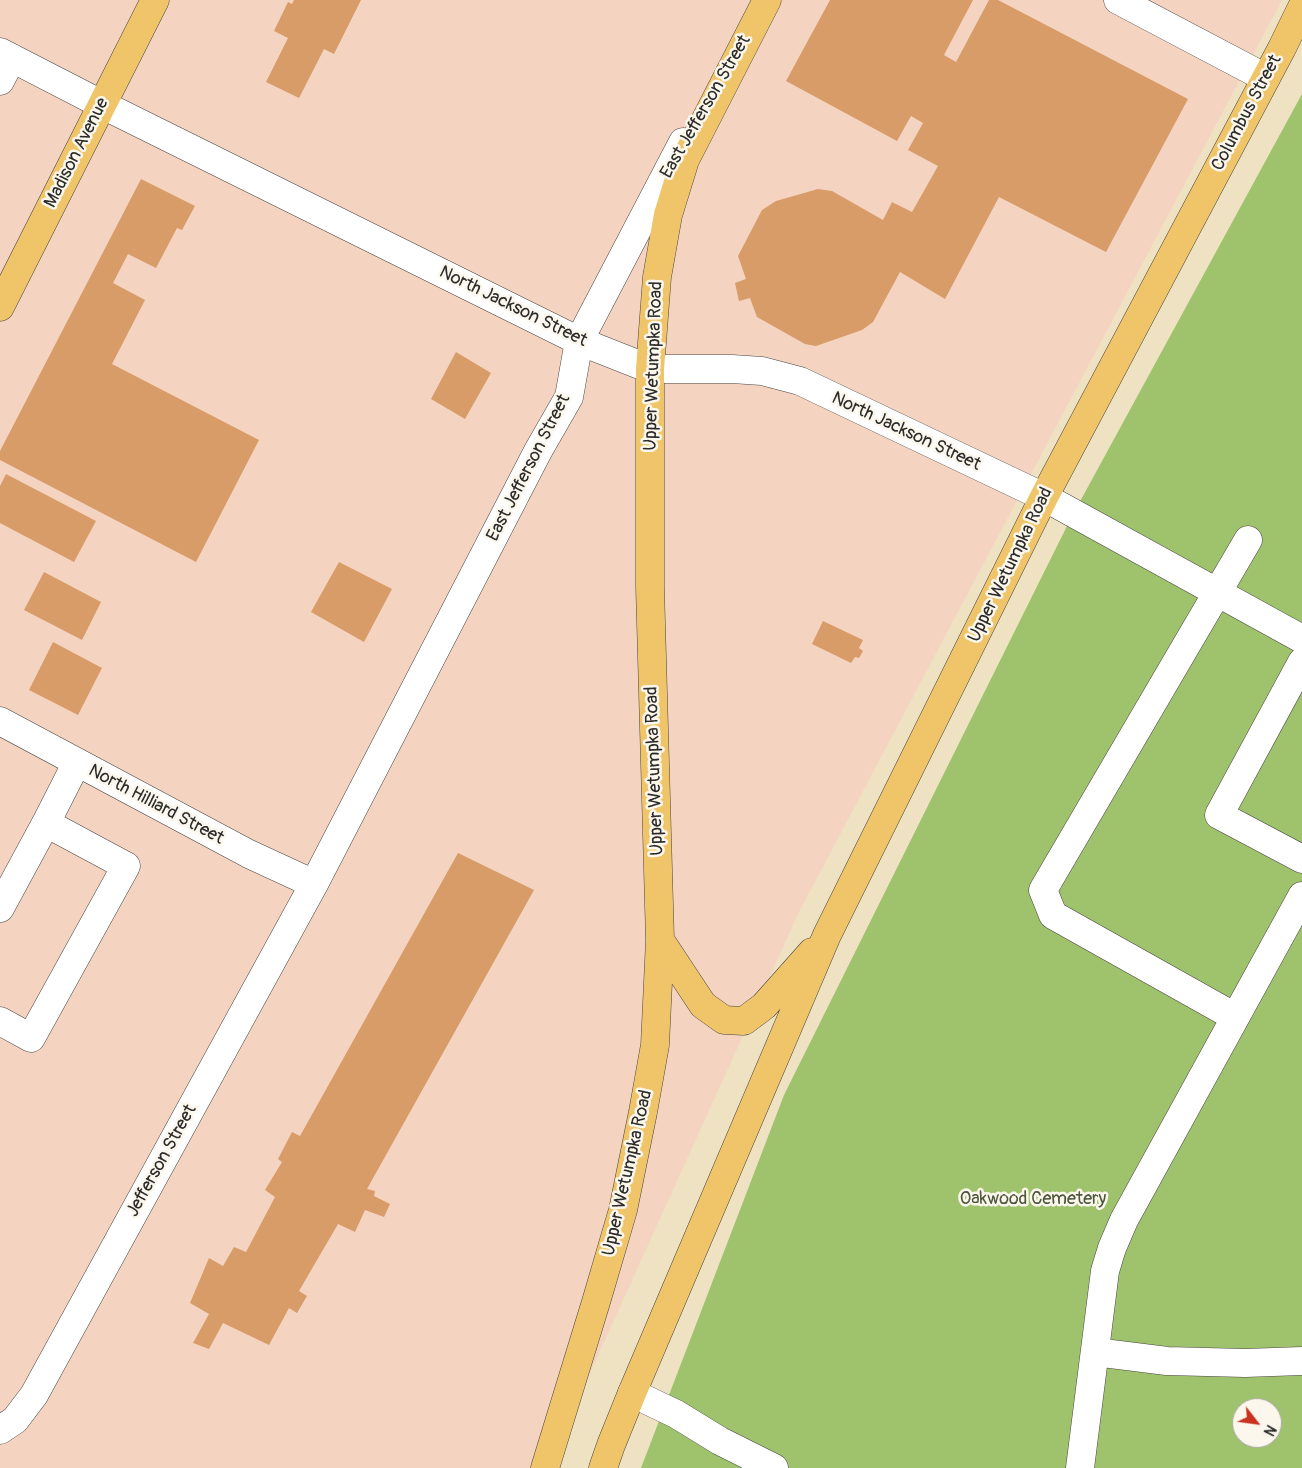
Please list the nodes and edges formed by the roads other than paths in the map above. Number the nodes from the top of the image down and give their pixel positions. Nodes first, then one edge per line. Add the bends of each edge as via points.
1 (155, 0) edge
2 (768, 0) edge
3 (1118, 0) edge
4 (1302, 7) edge
5 (4, 64) edge
6 (729, 73) junction
7 (1266, 78) junction
8 (101, 104) junction
9 (1205, 192) joint
10 (7, 277) edge
11 (0, 307) edge
12 (580, 341) junction
13 (650, 369) junction
14 (1044, 497) junction
15 (1248, 540) dead end
16 (1217, 592) junction
17 (1302, 639) edge
18 (1302, 662) edge
19 (0, 722) edge
20 (76, 762) junction
21 (46, 823) junction
22 (1302, 859) edge
23 (314, 884) junction
24 (1302, 896) edge
25 (0, 908) edge
26 (827, 935) junction
27 (660, 940) junction
28 (1235, 1017) junction
29 (0, 1021) edge
30 (1095, 1352) junction
31 (1302, 1361) edge
32 (632, 1393) junction
33 (0, 1430) edge
34 (545, 1468) edge
35 (603, 1468) edge
36 (774, 1468) edge
37 (1080, 1468) edge

1 - 8 main road, Madison Avenue
2 - 6 main road, East Jefferson Street
3 - 7 street
4 - 7 main road, Columbus Street
5 - 8 street, North Jackson Street
6 - 12 street, East Jefferson Street via 684,140
6 - 13 main road, Upper Wetumpka Road via 685,160 668,215 657,277
7 - 9 main road, Columbus Street
8 - 10 main road, Madison Avenue
8 - 12 street, North Jackson Street
9 - 14 main road, Upper Wetumpka Road
10 - 11 main road, Madison Avenue
12 - 13 street, North Jackson Street
12 - 23 street, East Jefferson Street via 569,397
13 - 14 street, North Jackson Street via 762,371 800,381
13 - 27 main road, Upper Wetumpka Road via 650,587
14 - 16 street, North Jackson Street
14 - 26 main road, Upper Wetumpka Road
15 - 16 street
16 - 17 street, North Jackson Street
16 - 28 street via 1043,890 1053,915
18 - 22 street via 1219,815
19 - 20 street, North Hilliard Street
20 - 21 street
20 - 23 street, North Hilliard Street via 249,854
21 - 25 street
21 - 29 street via 126,866 31,1038
23 - 33 street, Jefferson Street via 34,1395 15,1420
24 - 28 street
26 - 27 main road via 764,1006 744,1021 724,1020 703,1005
26 - 32 main road, Upper Wetumpka Road
27 - 34 main road, Upper Wetumpka Road via 655,1045 644,1112 622,1210
28 - 30 street via 1124,1220 1112,1248
30 - 31 street via 1167,1360
30 - 37 street
32 - 35 main road, Upper Wetumpka Road
32 - 36 street

